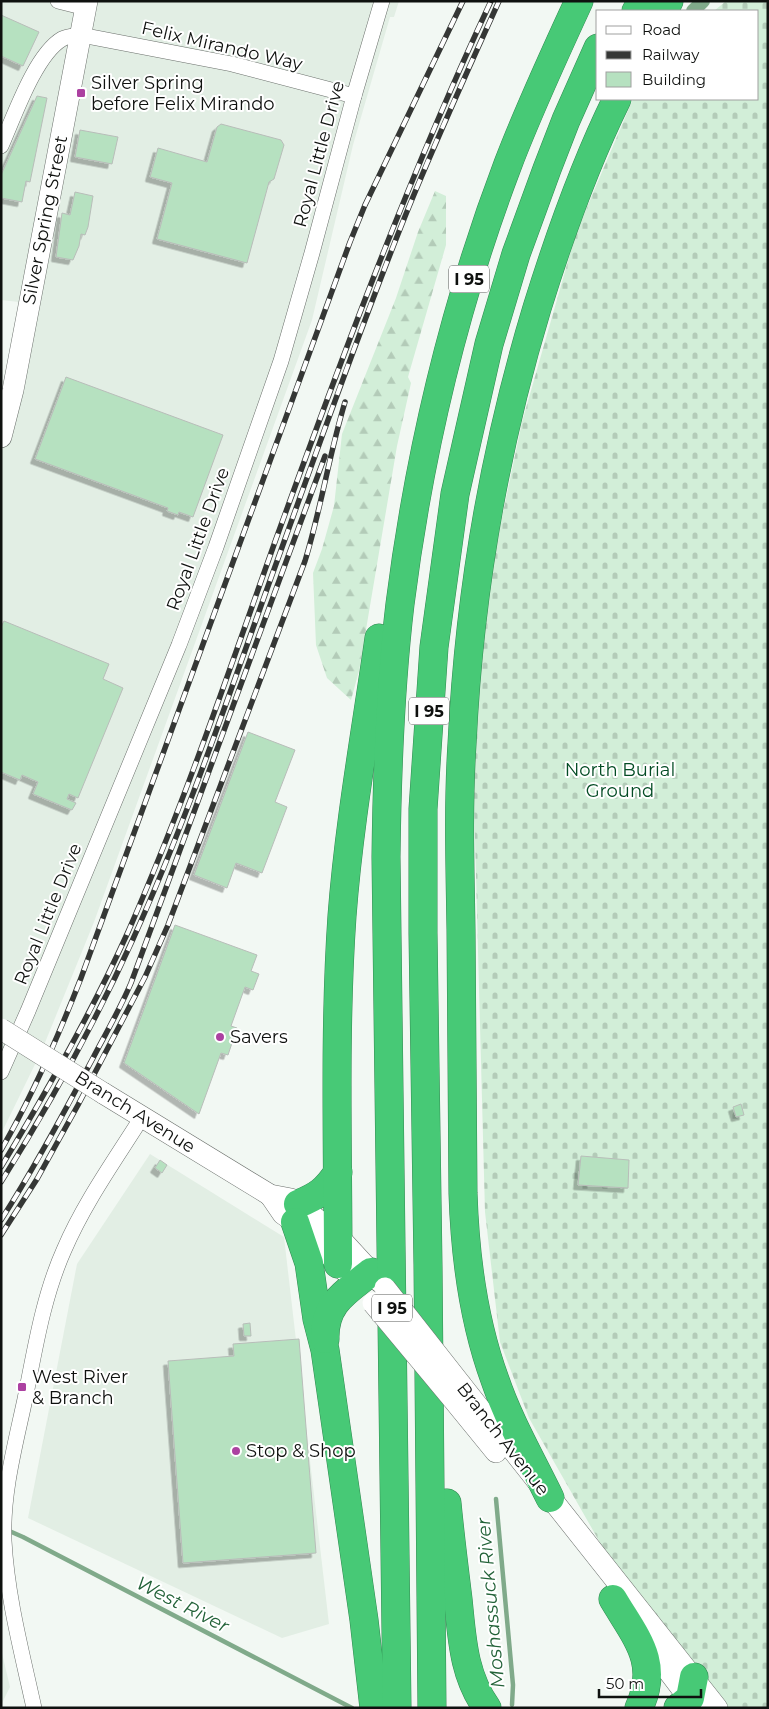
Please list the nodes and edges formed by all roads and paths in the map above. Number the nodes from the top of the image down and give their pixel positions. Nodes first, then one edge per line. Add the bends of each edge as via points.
1 (58, 1) edge
2 (382, 1) edge
3 (86, 4) edge
4 (574, 9) edge
5 (81, 34) junction
6 (596, 52) edge
7 (596, 73) edge
8 (354, 96) junction
9 (617, 100) edge
10 (566, 120) junction
11 (1, 146) edge
12 (1, 438) edge
13 (408, 545) junction
14 (1, 1029) edge
15 (1, 1072) edge
16 (142, 1117) junction
17 (338, 1172) junction
18 (296, 1213) junction
19 (338, 1236) junction
20 (338, 1264) junction
21 (371, 1287) junction
22 (428, 1320) junction
23 (325, 1350) junction
24 (457, 1392) junction
25 (550, 1498) junction
26 (613, 1599) junction
27 (690, 1698) edge
28 (34, 1708) edge
29 (374, 1708) edge
30 (397, 1708) edge
31 (432, 1708) edge
32 (488, 1708) edge
33 (639, 1708) edge
34 (717, 1708) edge

1 - 3 street
2 - 8 street, Royal Little Drive
3 - 5 main road, Silver Spring Street
4 - 13 highway, I 95 via 518,140 475,259 433,415
5 - 8 street, Felix Mirando Way via 232,64
5 - 11 street via 64,38 43,58
5 - 12 main road, Silver Spring Street
6 - 10 highway, I 95
7 - 10 highway
8 - 15 street, Royal Little Drive via 281,361 216,547 179,645
9 - 25 highway via 588,163 551,263 508,414 478,565 462,745 463,1193 468,1265 477,1319 495,1380
10 - 22 highway, I 95 via 516,254 489,344 455,494 434,648 423,809
13 - 17 highway via 385,600 346,873 339,988
13 - 30 highway, I 95 via 395,655 386,823
14 - 16 main road, Branch Avenue, bridge
16 - 18 main road, Branch Avenue via 270,1195 284,1214
16 - 28 street via 82,1214 54,1276 41,1321 10,1473 4,1538 11,1600
17 - 18 highway via 324,1190
17 - 19 highway
18 - 19 main road, Branch Avenue
18 - 20 main road, Branch Avenue via 302,1227
18 - 23 highway
19 - 20 highway
19 - 21 main road, Branch Avenue
20 - 21 main road, Branch Avenue
21 - 23 highway via 340,1297 330,1310
21 - 24 main road, Branch Avenue, bridge
22 - 31 highway, I 95
22 - 32 highway via 461,1633 475,1688
23 - 29 highway
24 - 25 main road, Branch Avenue
24 - 26 main road, Branch Avenue
25 - 27 main road, Branch Avenue
26 - 27 main road, Branch Avenue
26 - 33 highway via 640,1643 647,1665 645,1694
27 - 34 main road, Branch Avenue

